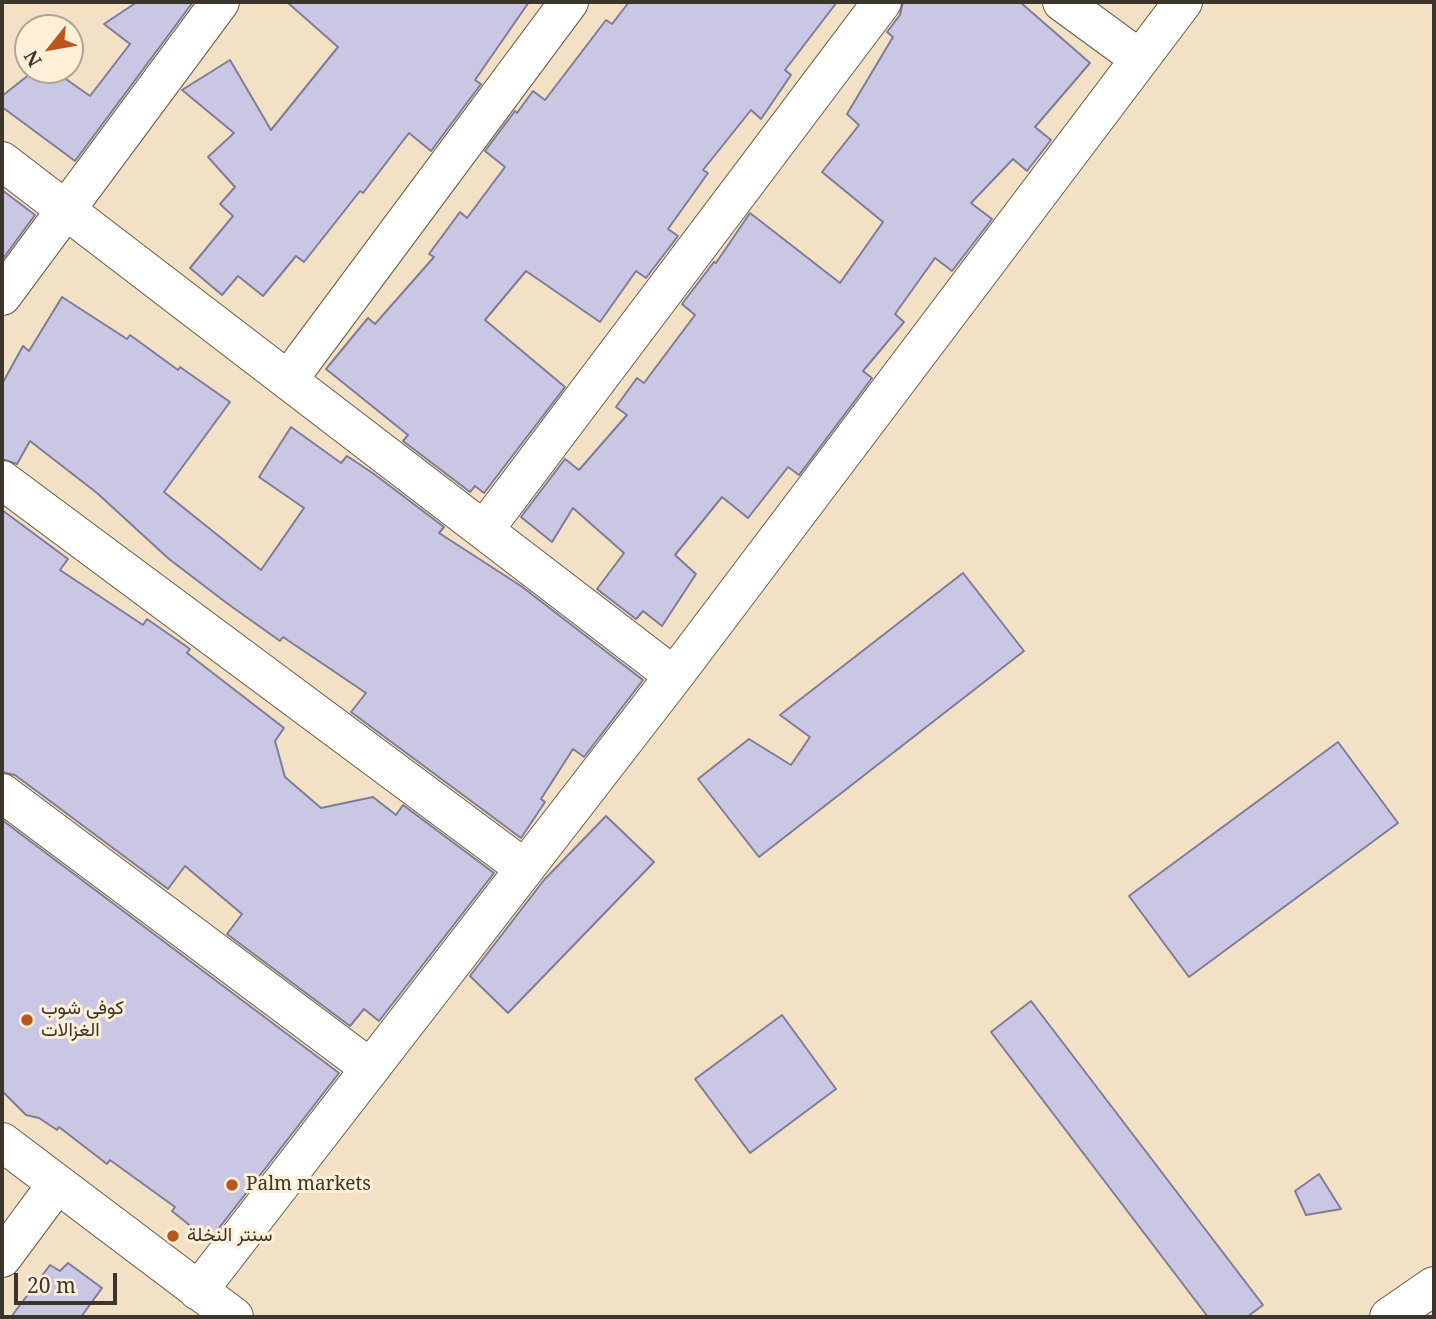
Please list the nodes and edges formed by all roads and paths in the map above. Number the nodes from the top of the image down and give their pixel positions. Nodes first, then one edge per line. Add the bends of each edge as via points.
1 (220, 2) edge
2 (569, 2) edge
3 (882, 2) edge
4 (1062, 2) edge
5 (1183, 2) edge
6 (1140, 59) junction
7 (2, 161) edge
8 (66, 210) junction
9 (2, 296) edge
10 (288, 380) junction
11 (2, 480) edge
12 (484, 530) junction
13 (674, 676) junction
14 (2, 793) edge
15 (524, 868) junction
16 (370, 1068) junction
17 (2, 1142) edge
18 (57, 1184) junction
19 (2, 1258) edge
20 (1434, 1286) edge
21 (198, 1291) junction
22 (234, 1317) edge
23 (1389, 1317) edge

1 - 8 street
2 - 10 street
3 - 12 street
4 - 6 street
5 - 6 street
6 - 13 street
7 - 8 street
8 - 9 street
8 - 10 street
10 - 12 street
11 - 15 street
12 - 13 street
13 - 15 street
14 - 16 street
15 - 16 street
16 - 21 street
17 - 18 street
18 - 19 street
18 - 21 street
20 - 23 street
21 - 22 street

